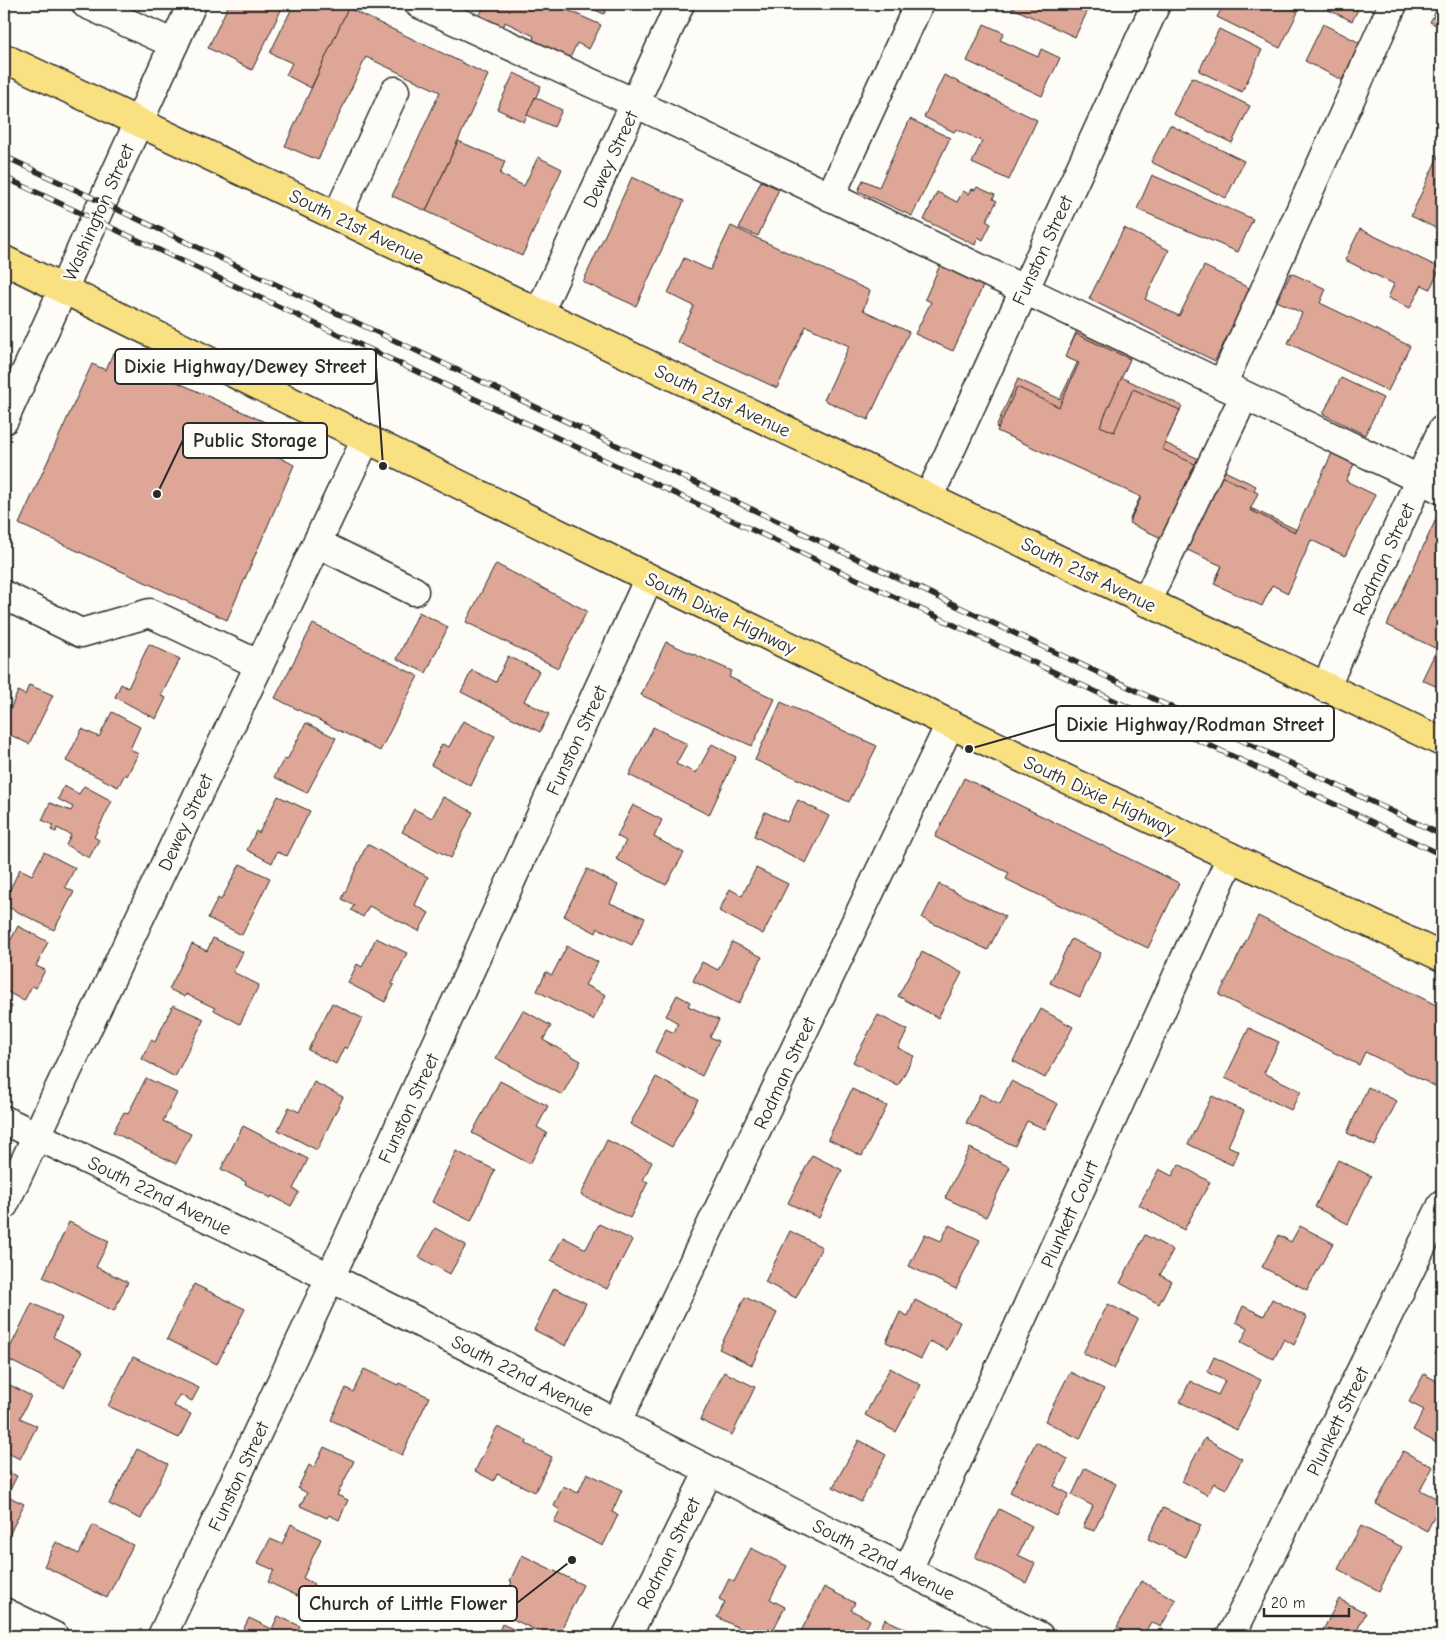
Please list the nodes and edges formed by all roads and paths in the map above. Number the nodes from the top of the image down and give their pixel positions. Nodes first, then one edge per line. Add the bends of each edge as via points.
1 (86, 4) edge
2 (192, 4) edge
3 (680, 4) edge
4 (920, 4) edge
5 (1156, 4) edge
6 (1392, 4) edge
7 (433, 7) edge
8 (174, 44) junction
9 (4, 58) edge
10 (395, 91) dead end
11 (635, 103) junction
12 (138, 123) junction
13 (830, 197) junction
14 (337, 216) junction
15 (4, 260) edge
16 (64, 289) junction
17 (1024, 291) junction
18 (539, 314) junction
19 (1222, 385) junction
20 (1236, 411) dead end
21 (4, 420) edge
22 (1442, 430) edge
23 (366, 439) junction
24 (1431, 485) edge
25 (929, 497) junction
26 (317, 543) junction
27 (649, 578) junction
28 (414, 591) dead end
29 (4, 595) edge
30 (1146, 602) junction
31 (258, 664) junction
32 (1325, 688) junction
33 (950, 724) junction
34 (1442, 742) edge
35 (1231, 857) junction
36 (1442, 958) edge
37 (4, 1120) edge
38 (36, 1136) junction
39 (4, 1205) edge
40 (1442, 1205) edge
41 (330, 1278) junction
42 (617, 1422) junction
43 (709, 1471) junction
44 (907, 1572) junction
45 (4, 1612) edge
46 (54, 1636) edge
47 (162, 1636) edge
48 (627, 1636) edge
49 (1039, 1636) edge
50 (1231, 1636) edge

1 - 8 street
2 - 8 street, Washington Street
3 - 11 street, Dewey Street
4 - 13 street
5 - 17 street, Funston Street
6 - 19 street
7 - 11 street
8 - 12 street, Washington Street
9 - 12 main road, South 21st Avenue
10 - 14 street
11 - 13 street
11 - 18 street, Dewey Street
12 - 14 main road, South 21st Avenue
12 - 16 street, Washington Street
13 - 17 street
14 - 18 main road, South 21st Avenue
15 - 16 main road, South Dixie Highway
16 - 21 street, Washington Street
16 - 23 main road, South Dixie Highway
17 - 19 street
17 - 25 street, Funston Street
18 - 25 main road, South 21st Avenue
19 - 24 street
20 - 30 street
22 - 24 street, Rodman Street
23 - 26 street, Dewey Street
23 - 27 main road, South Dixie Highway
24 - 32 street, Rodman Street
25 - 30 main road, South 21st Avenue
26 - 28 street
26 - 31 street, Dewey Street
27 - 33 main road, South Dixie Highway
27 - 41 street, Funston Street
29 - 31 street via 81,633 150,614
30 - 32 main road, South 21st Avenue
31 - 38 street, Dewey Street
32 - 34 main road, South 21st Avenue
33 - 35 main road, South Dixie Highway
33 - 42 street, Rodman Street
35 - 36 main road, South Dixie Highway
35 - 44 street, Plunkett Court
37 - 38 street, South 22nd Avenue
38 - 39 street, Dewey Street
38 - 41 street, South 22nd Avenue
40 - 50 street, Plunkett Street
41 - 42 street, South 22nd Avenue
41 - 47 street, Funston Street
42 - 43 street, South 22nd Avenue
43 - 44 street, South 22nd Avenue
43 - 48 street, Rodman Street
44 - 49 street, South 22nd Avenue
45 - 46 street

